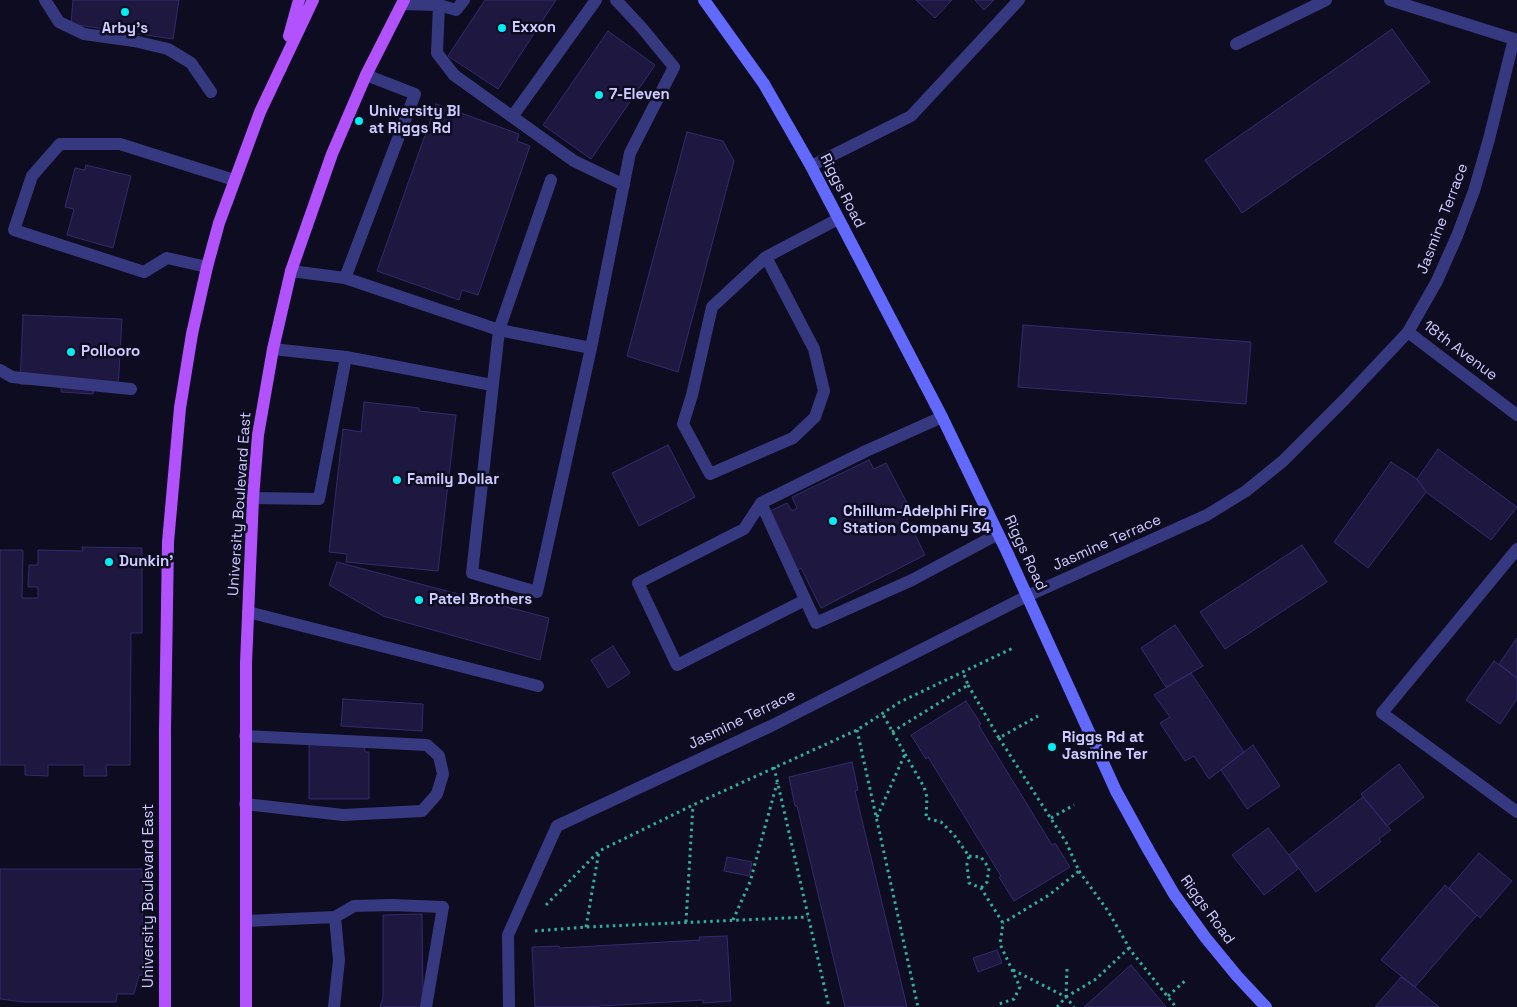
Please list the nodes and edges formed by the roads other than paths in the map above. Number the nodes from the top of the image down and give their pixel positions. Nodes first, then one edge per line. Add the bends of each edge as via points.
1 (45, 0) edge
2 (299, 0) edge
3 (313, 0) edge
4 (464, 0) edge
5 (596, 0) edge
6 (616, 0) edge
7 (704, 0) edge
8 (1019, 0) edge
9 (1326, 0) edge
10 (1390, 0) edge
11 (403, 2) edge
12 (439, 5) junction
13 (1236, 44) dead end
14 (282, 63) junction
15 (366, 75) junction
16 (212, 92) dead end
17 (512, 117) junction
18 (811, 166) junction
19 (234, 180) junction
20 (551, 180) dead end
21 (624, 185) junction
22 (838, 219) junction
23 (766, 257) junction
24 (207, 267) junction
25 (291, 271) junction
26 (345, 278) junction
27 (499, 330) junction
28 (1408, 332) junction
29 (591, 348) junction
30 (273, 349) junction
31 (346, 357) junction
32 (0, 370) edge
33 (492, 385) junction
34 (131, 389) dead end
35 (1517, 415) edge
36 (942, 417) junction
37 (253, 498) junction
38 (761, 502) junction
39 (998, 534) junction
40 (1517, 549) edge
41 (1027, 596) junction
42 (805, 600) junction
43 (248, 612) junction
44 (538, 686) dead end
45 (245, 736) junction
46 (245, 804) junction
47 (1517, 812) edge
48 (335, 917) junction
49 (246, 921) junction
50 (165, 1007) edge
51 (246, 1007) edge
52 (334, 1007) edge
53 (426, 1007) edge
54 (509, 1007) edge
55 (1266, 1007) edge

1 - 16 street via 59,22 84,34 168,49 191,63
2 - 14 main road
3 - 14 main road, University Boulevard East
4 - 12 street via 456,10
5 - 17 street
6 - 21 street via 674,67 630,153
7 - 18 main road, Riggs Road via 764,84
8 - 18 street via 911,116
9 - 13 street
10 - 28 street, Jasmine Terrace via 1514,39 1474,191 1437,281
11 - 12 street
11 - 15 main road, University Boulevard East
12 - 17 street via 438,54 454,75
14 - 19 main road, University Boulevard East
15 - 25 main road, University Boulevard East via 332,154
15 - 26 street via 414,94
17 - 21 street via 574,161
18 - 22 main road, Riggs Road
19 - 24 main road, University Boulevard East
19 - 24 street via 120,144 60,144 32,176 14,230 144,272 167,258
20 - 27 street
21 - 29 street
22 - 23 street
22 - 36 main road, Riggs Road
23 - 23 street via 814,349 824,391 815,417 793,438 710,474 683,424 712,307
24 - 50 main road, University Boulevard East via 180,408 168,542
25 - 26 street
25 - 30 main road, University Boulevard East
26 - 27 street
27 - 29 street
27 - 33 street
28 - 35 street, 18th Avenue
28 - 41 street, Jasmine Terrace via 1283,461 1246,491 1207,515
29 - 33 street via 537,592 472,573
30 - 31 street
30 - 37 main road, University Boulevard East via 258,435
31 - 33 street
31 - 37 street via 319,499
32 - 34 street via 12,377
36 - 38 street
36 - 39 main road, Riggs Road
37 - 43 main road, University Boulevard East
38 - 42 street
38 - 42 street via 744,529 638,583 677,664
39 - 41 main road, Riggs Road
39 - 42 street via 912,580 816,623
40 - 47 street via 1382,713
41 - 54 street, Jasmine Terrace via 773,725 557,826 508,935
41 - 55 main road, Riggs Road via 1116,791 1174,894 1215,950
43 - 44 street
43 - 45 main road, University Boulevard East
45 - 46 main road, University Boulevard East
45 - 46 street via 427,745 439,756 443,774 437,794 422,811 342,815
46 - 49 main road, University Boulevard East
48 - 49 street
48 - 52 street via 339,960
48 - 53 street via 354,906 443,907
49 - 51 main road, University Boulevard East

